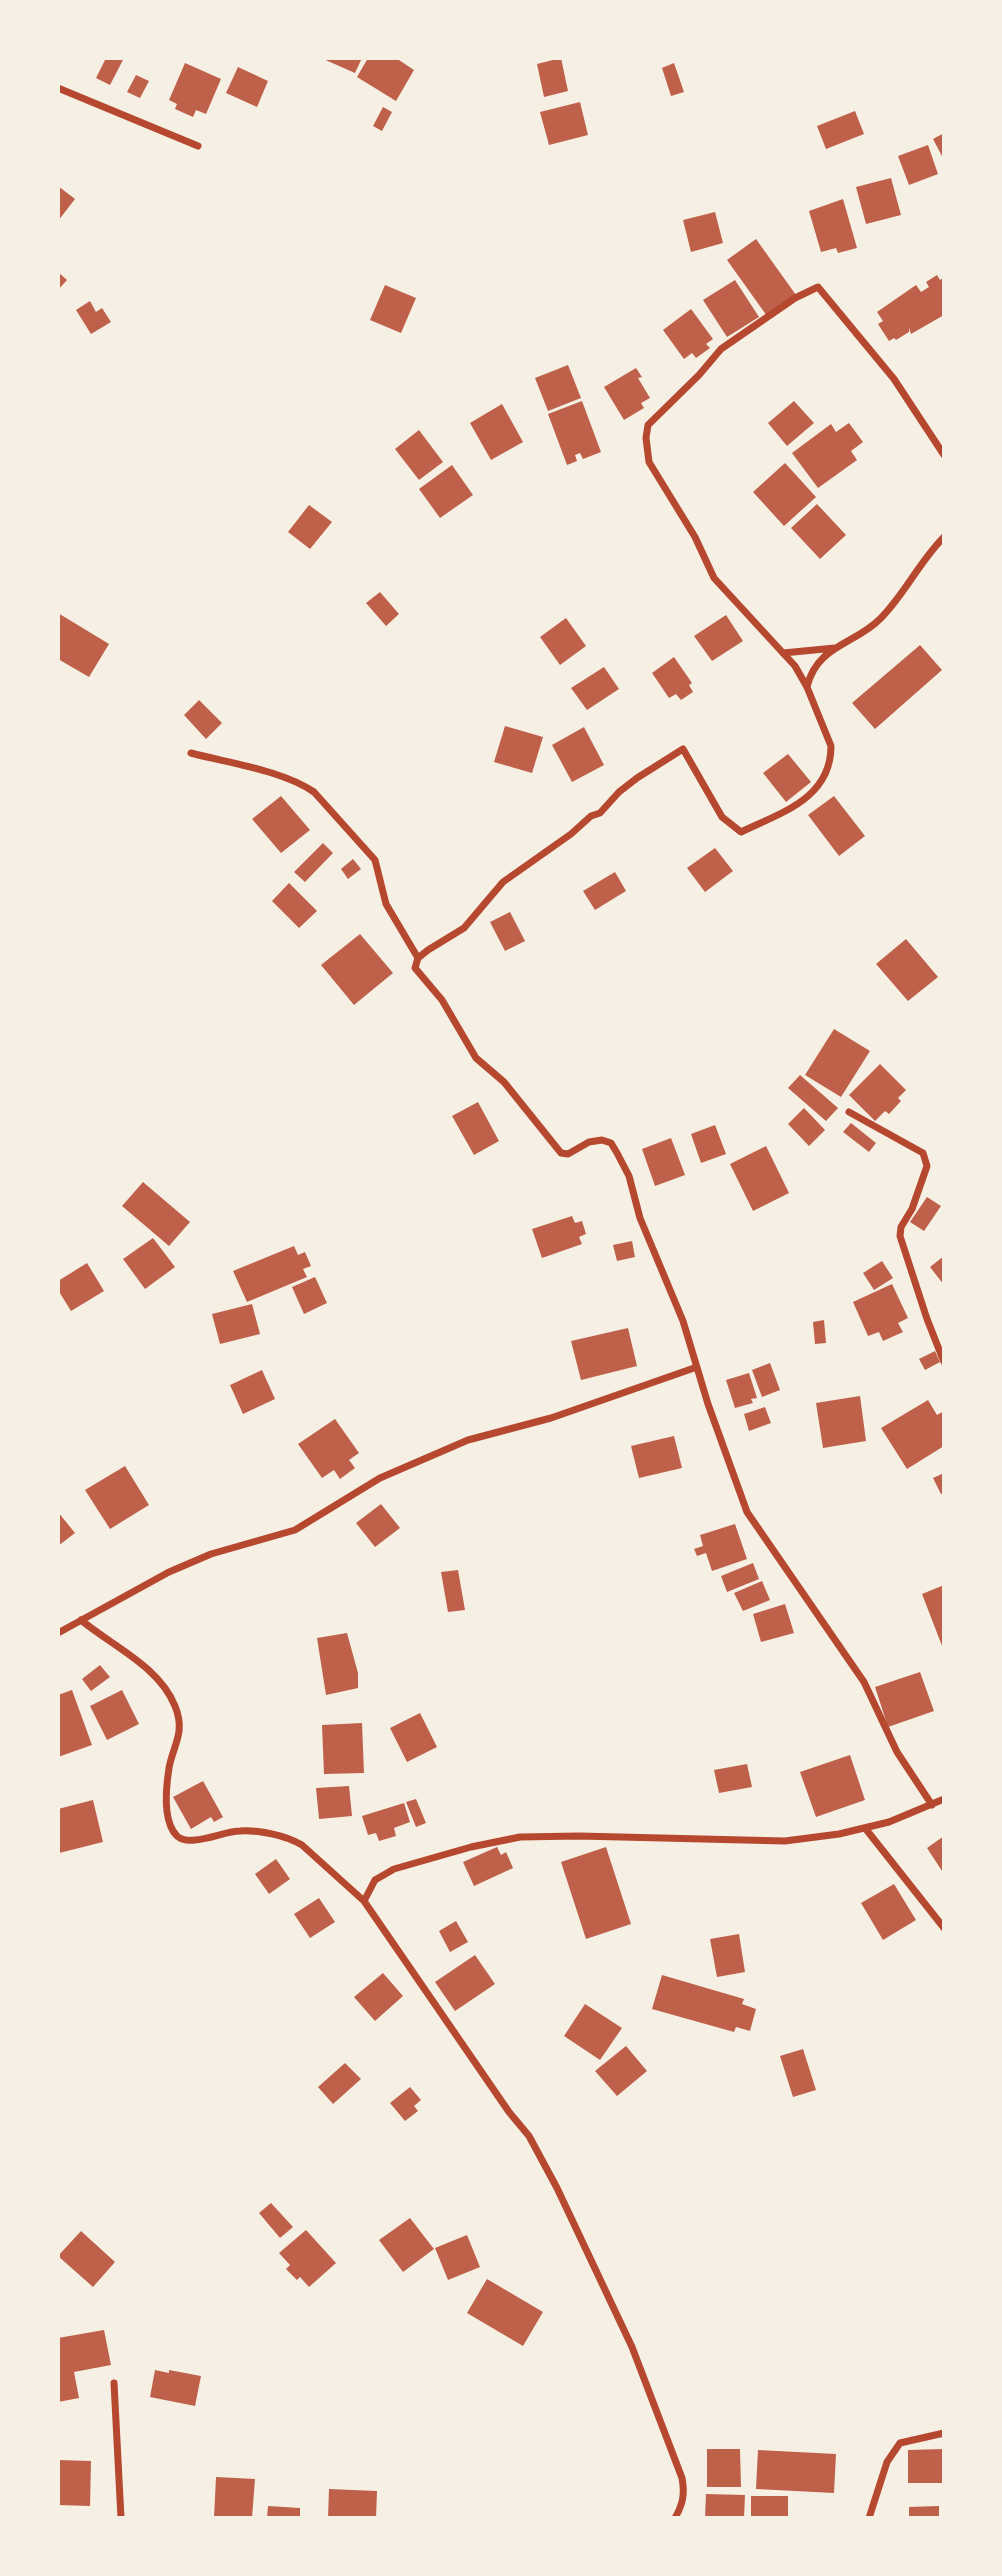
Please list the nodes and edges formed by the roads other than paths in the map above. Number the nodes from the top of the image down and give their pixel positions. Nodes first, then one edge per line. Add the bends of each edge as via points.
1 (58, 89) edge
2 (198, 146) dead end
3 (944, 455) edge
4 (944, 537) edge
5 (835, 648) junction
6 (783, 653) junction
7 (807, 687) junction
8 (191, 753) dead end
9 (418, 958) junction
10 (849, 1112) dead end
11 (944, 1362) edge
12 (697, 1367) junction
13 (81, 1620) junction
14 (58, 1633) edge
15 (944, 1799) edge
16 (932, 1805) junction
17 (865, 1828) junction
18 (364, 1901) junction
19 (944, 1928) edge
20 (114, 2383) dead end
21 (944, 2433) edge
22 (121, 2518) edge
23 (675, 2518) edge
24 (869, 2518) edge

1 - 2 street
3 - 6 street via 894,379 818,287 721,349 648,425 649,462 714,578
4 - 5 street via 879,621
5 - 6 street
5 - 7 street via 812,669
6 - 7 street
7 - 9 street via 831,756 817,790 795,806 741,832 722,817 683,749 637,778 600,813 503,882 464,928
8 - 9 street via 285,777 313,792 375,860 386,904
9 - 12 street via 415,968 442,1000 476,1058 504,1082 561,1153 589,1142 611,1143 632,1184 640,1218
10 - 11 street via 923,1153 926,1160 900,1236
12 - 13 street via 551,1418 468,1440 380,1478 295,1530 211,1554
12 - 16 street via 747,1512 864,1682 897,1752
13 - 14 street
13 - 18 street via 156,1676 175,1706 178,1741 169,1766 166,1804 178,1837 187,1841 239,1831 292,1839
15 - 16 street
16 - 17 street
17 - 18 street via 785,1841 520,1837 394,1869 375,1880
17 - 19 street
18 - 23 street via 529,2136 557,2188 632,2347 682,2478 685,2494
20 - 22 street
21 - 24 street via 900,2443 887,2462

